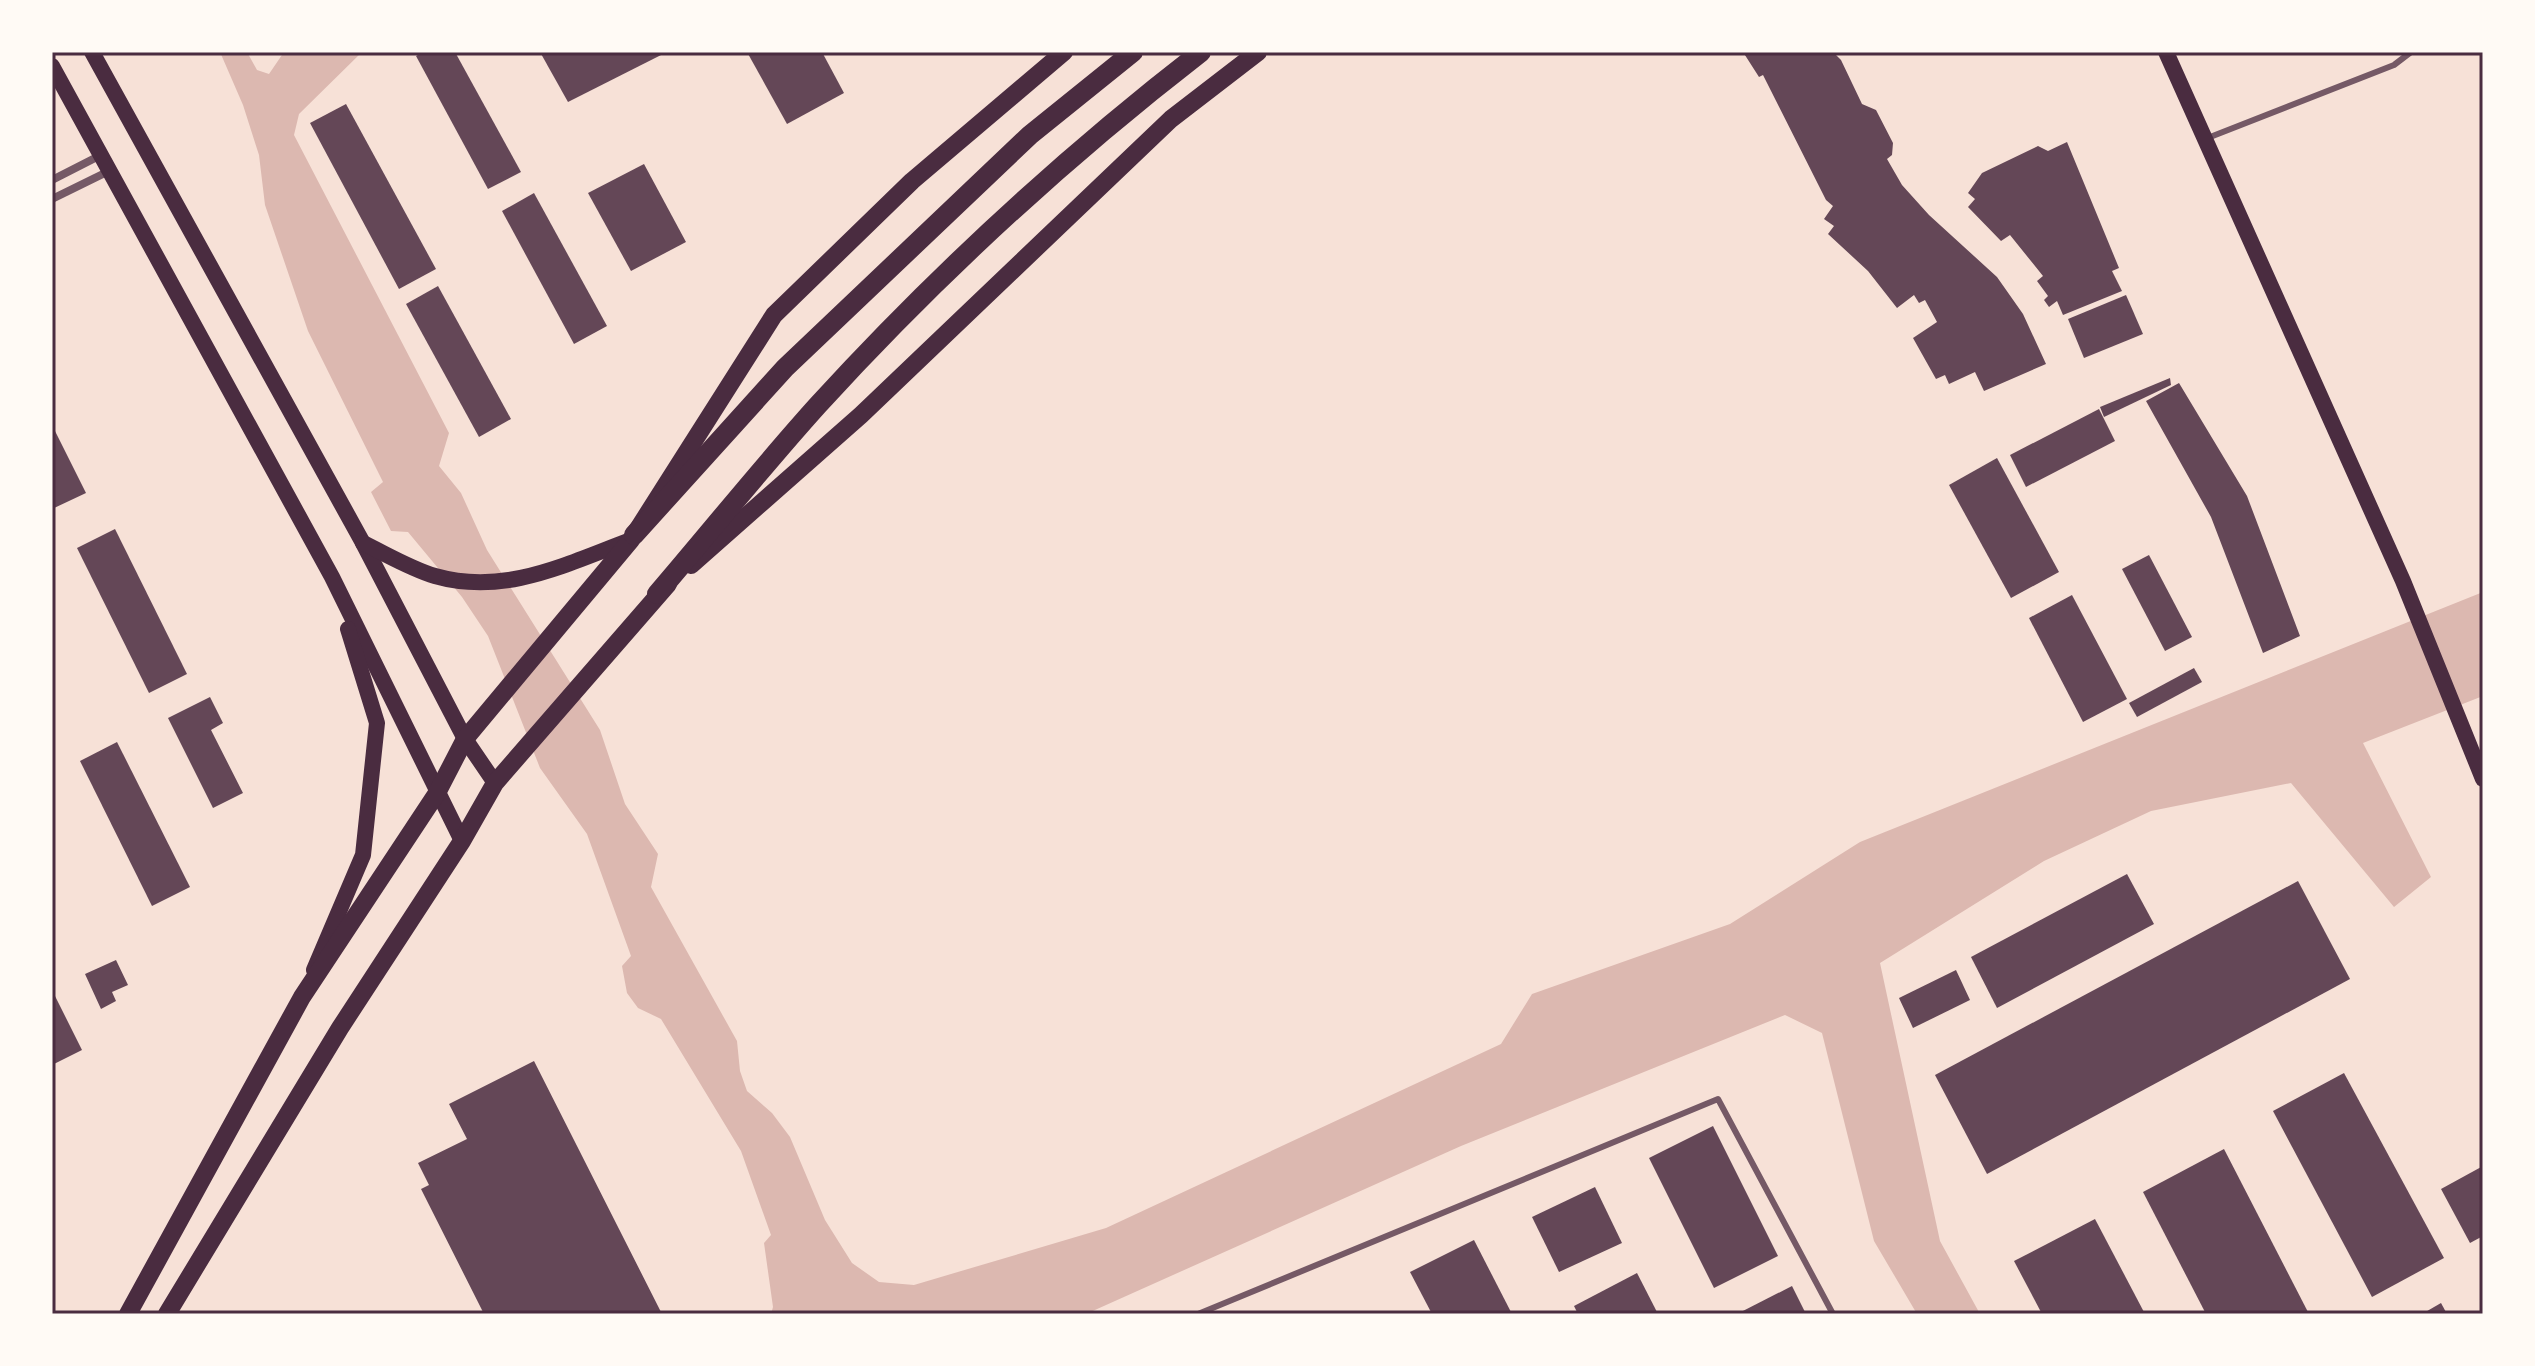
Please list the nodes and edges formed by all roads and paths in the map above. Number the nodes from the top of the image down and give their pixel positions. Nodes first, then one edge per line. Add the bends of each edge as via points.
1 (92, 52) edge
2 (1064, 52) edge
3 (1133, 52) edge
4 (1201, 52) edge
5 (1258, 52) edge
6 (2166, 52) edge
7 (2411, 52) edge
8 (52, 66) edge
9 (2205, 139) junction
10 (101, 155) junction
11 (109, 171) junction
12 (52, 180) edge
13 (52, 199) edge
14 (632, 538) junction
15 (363, 543) junction
16 (332, 577) junction
17 (657, 594) junction
18 (465, 739) junction
19 (2483, 779) edge
20 (495, 783) junction
21 (437, 793) junction
22 (462, 841) junction
23 (302, 997) junction
24 (128, 1314) edge
25 (167, 1314) edge
26 (1198, 1314) edge
27 (1833, 1314) edge

1 - 15 main road
2 - 14 main road via 912,181 774,315
3 - 14 highway via 1030,135 785,368
4 - 17 highway via 1061,164 819,405
5 - 17 main road via 1171,119 861,415
6 - 9 main road
7 - 9 lane via 2394,65
8 - 10 main road
9 - 19 main road via 2403,581
10 - 11 main road
10 - 12 street
11 - 13 street
11 - 16 main road
14 - 15 main road via 533,577 498,584 433,576
14 - 18 main road
15 - 18 main road
16 - 21 main road
16 - 23 main road via 377,723 363,855
17 - 20 main road
18 - 20 main road
18 - 21 main road
20 - 22 main road
21 - 22 main road
21 - 23 main road
22 - 25 main road via 340,1028
23 - 24 main road
26 - 27 lane via 1718,1099

